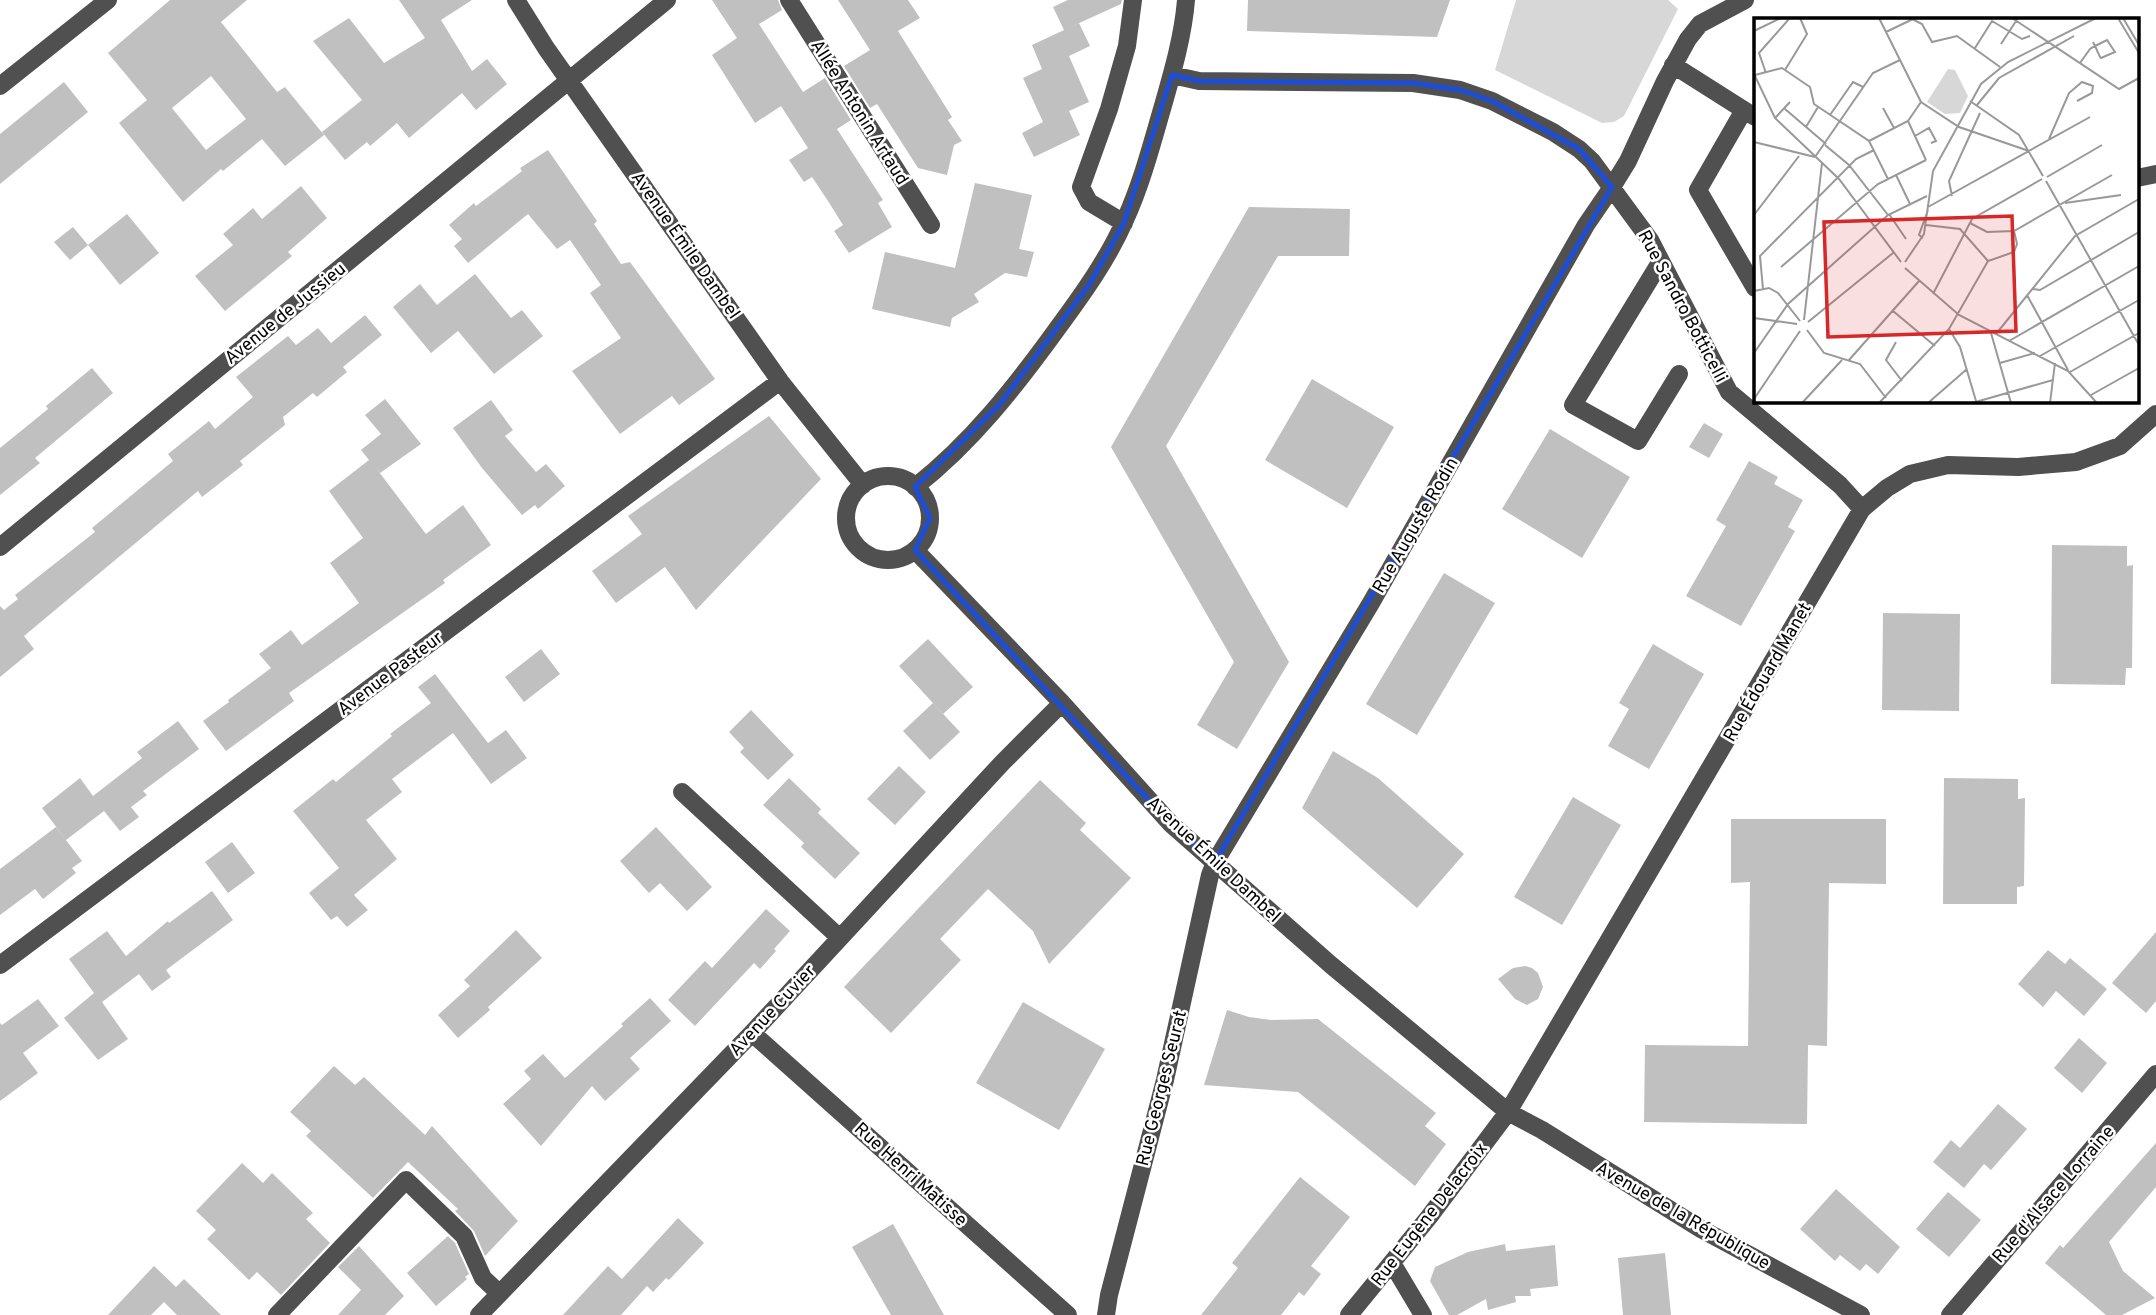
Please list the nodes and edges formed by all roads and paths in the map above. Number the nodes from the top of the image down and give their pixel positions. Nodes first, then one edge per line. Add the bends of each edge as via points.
1 (108, 0) edge
2 (516, 0) edge
3 (667, 0) edge
4 (789, 0) edge
5 (1133, 0) edge
6 (1186, 0) edge
7 (1745, 0) edge
8 (1673, 65) junction
9 (1172, 75) junction
10 (570, 79) junction
11 (0, 86) edge
12 (1750, 114) edge
13 (2156, 174) edge
14 (2138, 178) edge
15 (1612, 187) junction
16 (1124, 223) junction
17 (931, 225) dead end
18 (1661, 261) junction
19 (1754, 286) edge
20 (1679, 374) dead end
21 (780, 380) junction
22 (2156, 414) edge
23 (863, 485) junction
24 (915, 486) junction
25 (1862, 509) junction
26 (0, 547) edge
27 (915, 550) junction
28 (1062, 703) junction
29 (682, 792) dead end
30 (1215, 862) junction
31 (840, 938) junction
32 (0, 965) edge
33 (752, 1033) junction
34 (2156, 1074) edge
35 (1508, 1112) junction
36 (1392, 1263) junction
37 (499, 1293) junction
38 (277, 1315) edge
39 (479, 1315) edge
40 (1068, 1315) edge
41 (1106, 1315) edge
42 (1349, 1315) edge
43 (1423, 1315) edge
44 (1861, 1315) edge
45 (1950, 1315) edge

1 - 11 street
2 - 10 street, Avenue Émile Dambel
3 - 10 street, Avenue de Jussieu
4 - 17 street, Allée Antonin Artaud
5 - 16 street via 1127,46 1081,187 1089,202
6 - 9 street
7 - 8 street, Rue Auguste Rodin via 1700,24
8 - 12 street
8 - 15 street, Rue Auguste Rodin
9 - 15 street, Rue Sandro Botticelli via 1199,81 1413,83 1460,90 1492,101 1571,143
9 - 16 street
10 - 21 street, Avenue Émile Dambel
10 - 26 street, Avenue de Jussieu
12 - 19 street via 1698,190
13 - 14 street
15 - 18 street, Rue Sandro Botticelli
15 - 30 street, Rue Auguste Rodin
16 - 24 street via 1089,285 1000,404 968,440
18 - 20 street via 1573,405 1638,441
18 - 25 street, Rue Sandro Botticelli via 1729,392
21 - 23 street, Avenue Émile Dambel
21 - 32 street, Avenue Pasteur
22 - 25 street, Rue Édouard Manet via 2120,446 2076,463 1948,465 1910,474
23 - 24 street via 889,477
23 - 27 street via 846,516 852,540 881,560 905,557
24 - 27 street via 930,518
25 - 35 street, Rue Édouard Manet
27 - 28 street, Avenue Émile Dambel
28 - 30 street, Avenue Émile Dambel via 1171,824
28 - 31 street, Avenue Cuvier
29 - 31 street
30 - 35 street, Avenue Émile Dambel
30 - 41 street, Rue Georges Seurat
31 - 33 street, Avenue Cuvier
33 - 37 street, Avenue Cuvier
33 - 40 street, Rue Henri Matisse
34 - 45 street, Rue d'Alsace Lorraine
35 - 36 street, Rue Eugène Delacroix
35 - 44 street, Avenue de la République via 1701,1228
36 - 42 street, Rue Eugène Delacroix
36 - 43 street
37 - 38 street via 483,1278 464,1236 406,1180
37 - 39 street, Avenue Cuvier

